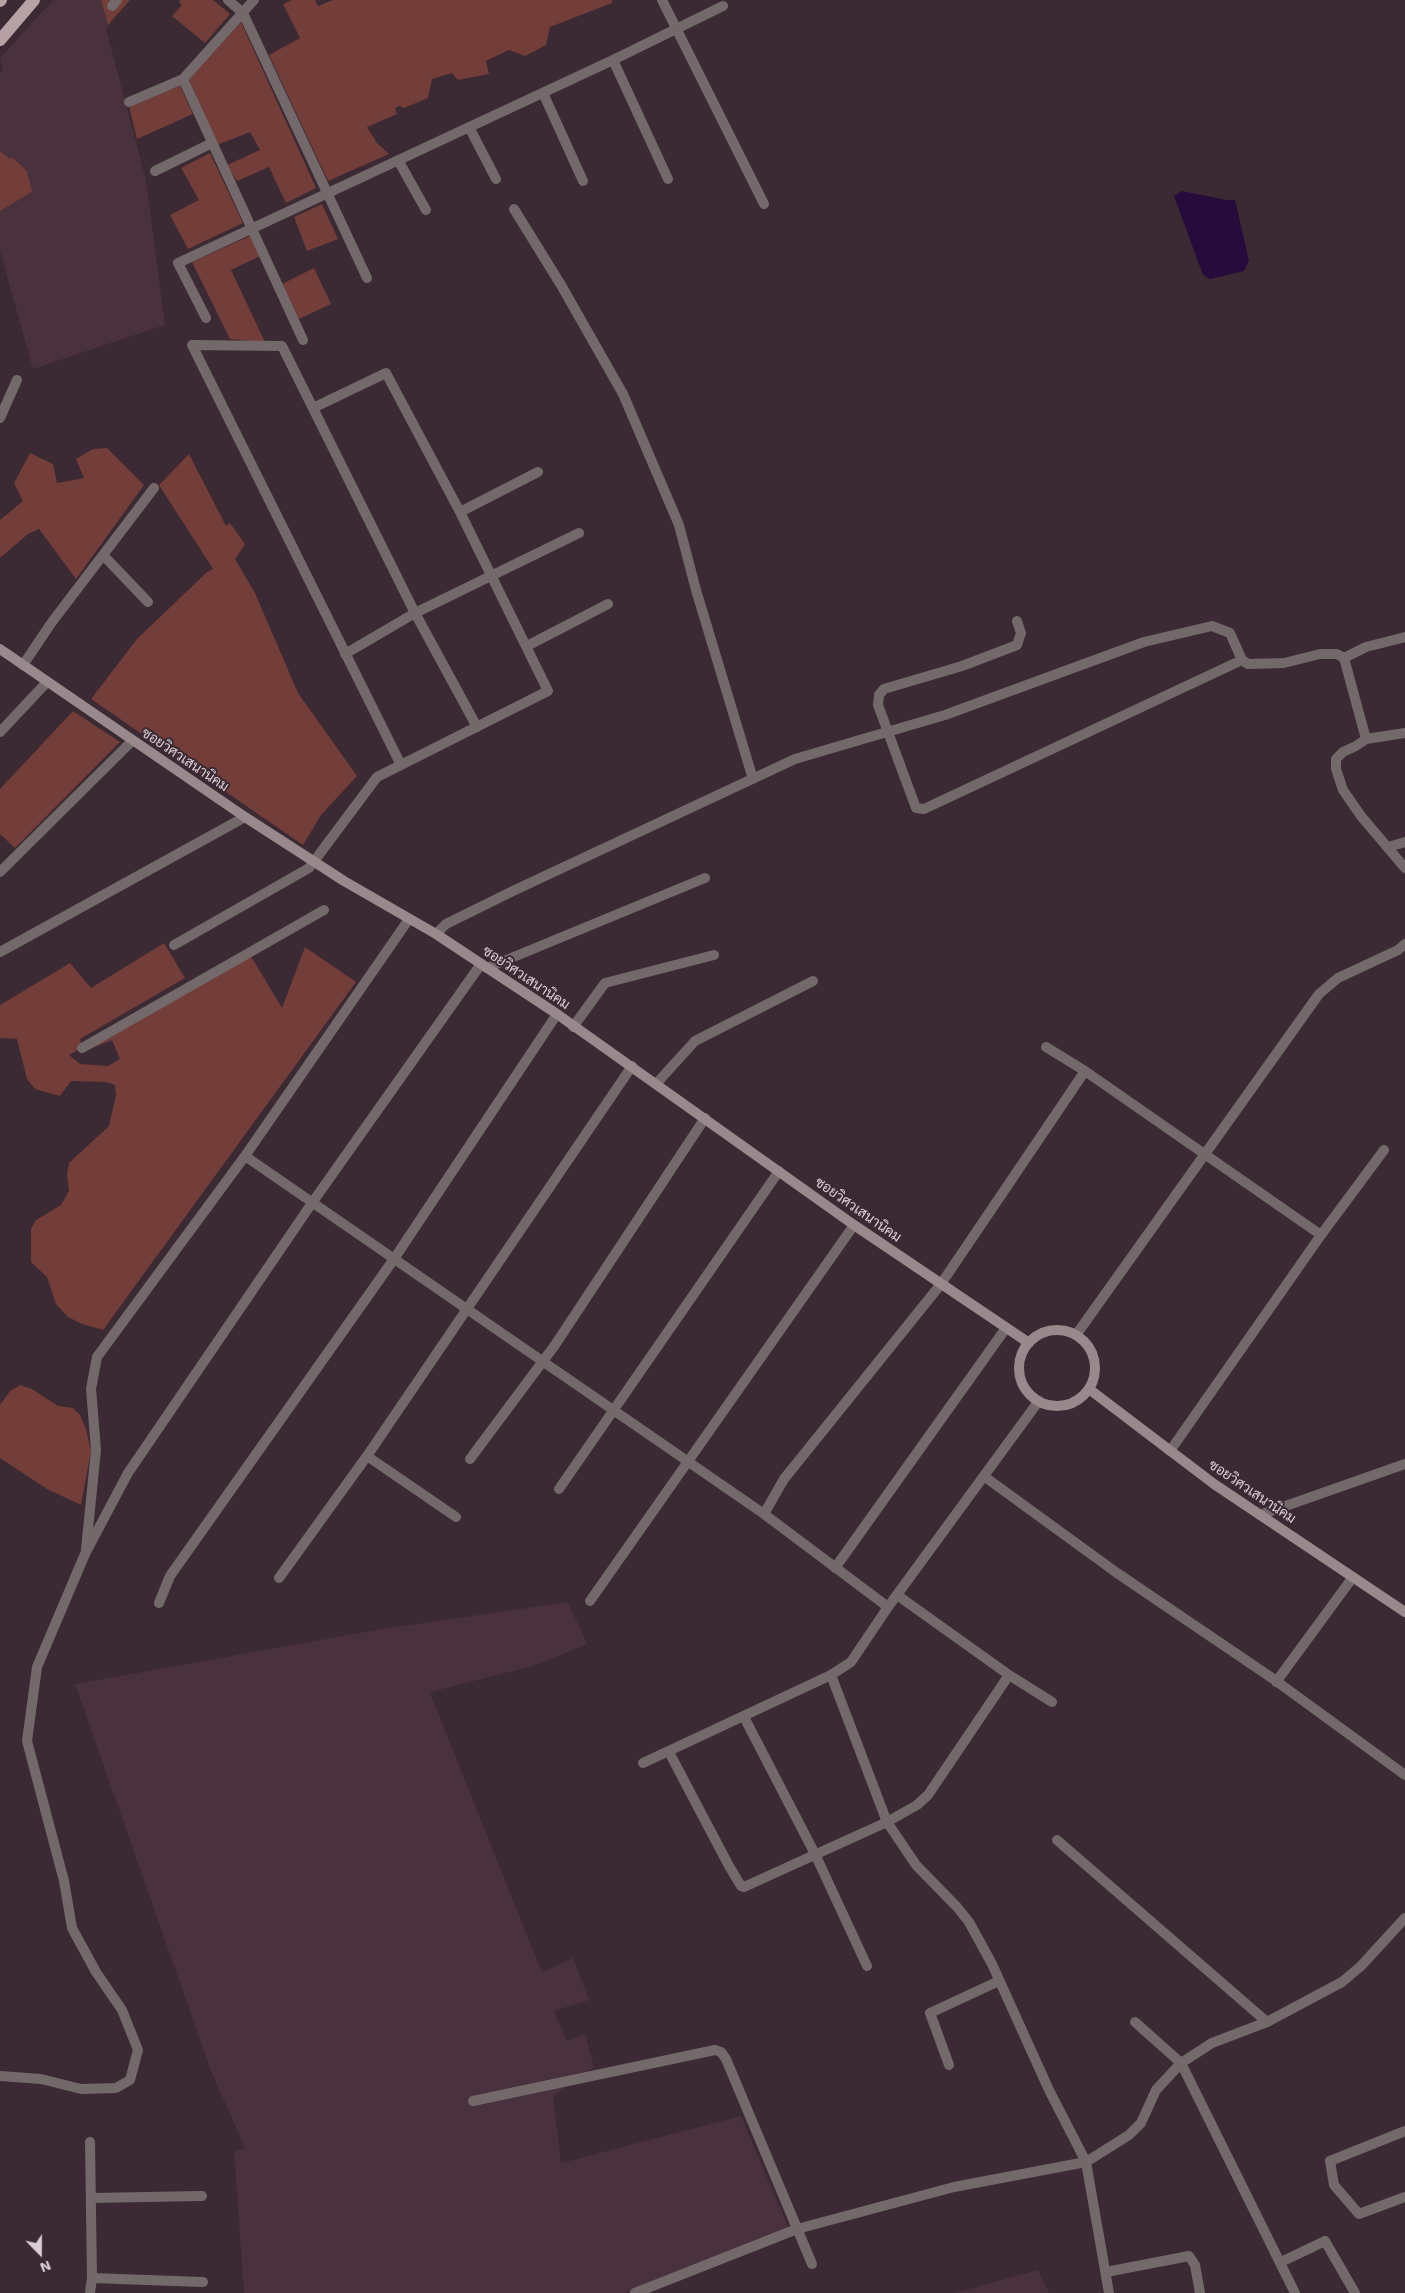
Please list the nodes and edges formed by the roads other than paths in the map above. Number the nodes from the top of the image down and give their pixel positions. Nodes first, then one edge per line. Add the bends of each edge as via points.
1 (34, 0) edge
2 (228, 0) edge
3 (254, 0) edge
4 (662, 0) edge
5 (723, 6) dead end
6 (243, 12) junction
7 (676, 30) junction
8 (0, 40) edge
9 (613, 60) junction
10 (183, 79) junction
11 (543, 93) junction
12 (129, 102) dead end
13 (469, 127) junction
14 (212, 144) junction
15 (398, 160) junction
16 (155, 171) dead end
17 (496, 179) dead end
18 (668, 179) dead end
19 (583, 181) dead end
20 (326, 194) junction
21 (764, 204) dead end
22 (514, 209) dead end
23 (426, 210) dead end
24 (252, 229) junction
25 (367, 278) dead end
26 (206, 318) dead end
27 (303, 340) dead end
28 (17, 380) dead end
29 (313, 408) junction
30 (0, 418) edge
31 (538, 472) dead end
32 (154, 488) dead end
33 (460, 512) junction
34 (579, 533) dead end
35 (103, 554) junction
36 (492, 577) junction
37 (148, 602) dead end
38 (608, 604) dead end
39 (416, 613) junction
40 (1017, 621) dead end
41 (1405, 637) edge
42 (527, 646) junction
43 (0, 649) edge
44 (345, 654) junction
45 (1344, 658) junction
46 (1242, 660) junction
47 (22, 665) junction
48 (47, 682) junction
49 (477, 727) junction
50 (887, 731) junction
51 (0, 732) edge
52 (1405, 733) edge
53 (1366, 739) junction
54 (132, 741) junction
55 (401, 765) junction
56 (753, 779) junction
57 (245, 817) junction
58 (1405, 842) edge
59 (1388, 847) junction
60 (314, 860) junction
61 (1405, 868) edge
62 (0, 872) edge
63 (705, 878) dead end
64 (324, 910) dead end
65 (410, 919) junction
66 (436, 934) junction
67 (1405, 944) edge
68 (174, 945) dead end
69 (0, 952) edge
70 (714, 955) dead end
71 (484, 966) junction
72 (813, 981) dead end
73 (557, 1014) junction
74 (574, 1027) junction
75 (1046, 1047) dead end
76 (82, 1048) dead end
77 (632, 1066) junction
78 (1084, 1070) junction
79 (656, 1084) junction
80 (705, 1118) junction
81 (1384, 1150) dead end
82 (1206, 1155) junction
83 (245, 1156) junction
84 (779, 1171) junction
85 (312, 1203) junction
86 (854, 1225) junction
87 (1321, 1236) junction
88 (394, 1259) junction
89 (941, 1284) junction
90 (467, 1310) junction
91 (1006, 1328) junction
92 (1076, 1336) junction
93 (1029, 1343) junction
94 (543, 1362) junction
95 (1089, 1389) junction
96 (1038, 1402) junction
97 (614, 1411) junction
98 (1170, 1451) junction
99 (367, 1456) junction
100 (470, 1459) dead end
101 (688, 1462) junction
102 (1405, 1464) edge
103 (985, 1477) junction
104 (559, 1489) dead end
105 (764, 1514) junction
106 (1260, 1515) junction
107 (456, 1516) dead end
108 (86, 1554) junction
109 (836, 1568) junction
110 (1353, 1577) junction
111 (280, 1578) dead end
112 (897, 1596) junction
113 (590, 1601) dead end
114 (159, 1603) dead end
115 (888, 1606) junction
116 (1405, 1612) edge
117 (831, 1675) junction
118 (1009, 1675) junction
119 (1276, 1682) junction
120 (1052, 1702) dead end
121 (744, 1717) junction
122 (669, 1752) junction
123 (642, 1763) dead end
124 (1405, 1775) edge
125 (888, 1822) junction
126 (1057, 1840) dead end
127 (815, 1854) junction
128 (1405, 1918) edge
129 (868, 1966) dead end
130 (1000, 1981) junction
131 (1135, 2022) dead end
132 (1267, 2022) junction
133 (1181, 2063) junction
134 (949, 2066) dead end
135 (0, 2076) edge
136 (473, 2101) dead end
137 (1405, 2131) edge
138 (90, 2142) dead end
139 (1086, 2162) junction
140 (202, 2196) dead end
141 (1405, 2197) edge
142 (92, 2198) junction
143 (797, 2229) junction
144 (1281, 2262) junction
145 (812, 2264) dead end
146 (1106, 2272) junction
147 (92, 2278) junction
148 (203, 2282) dead end
149 (90, 2293) edge
150 (635, 2293) edge
151 (1110, 2293) edge
152 (1200, 2293) edge
153 (1295, 2293) edge
154 (1355, 2293) edge

1 - 8 main road
2 - 6 street
3 - 6 street
4 - 7 street
5 - 7 street
6 - 10 street
6 - 20 street
7 - 9 street
7 - 21 street
9 - 11 street
9 - 18 street
10 - 12 street
10 - 14 street
11 - 13 street
11 - 19 street
13 - 15 street
13 - 17 street
14 - 16 street
14 - 24 street
15 - 20 street
15 - 23 street
20 - 24 street
20 - 25 street
22 - 56 street via 562,285 623,394 679,525
24 - 26 street via 178,263
24 - 27 street
28 - 30 street
29 - 33 street via 386,372
29 - 39 street
29 - 44 street via 282,346 192,345
31 - 33 street
32 - 35 street
33 - 36 street
34 - 36 street
35 - 37 street
35 - 47 street
36 - 39 street
36 - 42 street
38 - 42 street
39 - 44 street
39 - 49 street
40 - 50 street via 1020,633 1017,645 881,691 878,705
41 - 45 street via 1366,647
42 - 49 street via 548,691
43 - 47 street, ซอยวิศวเสนานิคม
44 - 55 street
45 - 46 street via 1337,654 1320,654 1284,663 1257,665
45 - 53 street
46 - 50 street via 1230,633 1212,626 1144,642 945,715
46 - 50 street via 924,809 916,808
47 - 48 street, ซอยวิศวเสนานิคม
48 - 51 street
48 - 54 street, ซอยวิศวเสนานิคม
49 - 55 street
50 - 56 street via 795,759
52 - 53 street
53 - 59 street via 1336,759 1336,769 1343,790
54 - 57 street, ซอยวิศวเสนานิคม
54 - 62 street
55 - 60 street via 377,777 369,785
56 - 66 street via 515,890 446,924
57 - 60 street, ซอยวิศวเสนานิคม
57 - 69 street
58 - 59 street
59 - 61 street
60 - 65 street, ซอยวิศวเสนานิคม
60 - 68 street via 302,873
63 - 71 street
64 - 76 street
65 - 66 street, ซอยวิศวเสนานิคม
65 - 83 street
66 - 71 street, ซอยวิศวเสนานิคม
67 - 82 street via 1338,978 1319,994
70 - 74 street via 605,983
71 - 73 street, ซอยวิศวเสนานิคม
71 - 85 street
72 - 79 street via 695,1041
73 - 74 street, ซอยวิศวเสนานิคม
73 - 88 street
74 - 77 street, ซอยวิศวเสนานิคม
75 - 78 street
77 - 79 street, ซอยวิศวเสนานิคม
77 - 90 street
78 - 82 street
78 - 89 street
79 - 80 street, ซอยวิศวเสนานิคม
80 - 84 street, ซอยวิศวเสนานิคม
80 - 94 street
81 - 87 street
82 - 87 street
82 - 92 street
83 - 85 street
83 - 108 street via 97,1357 91,1389 96,1450
84 - 86 street, ซอยวิศวเสนานิคม
84 - 97 street
85 - 88 street
85 - 108 street via 128,1473
86 - 89 street, ซอยวิศวเสนานิคม
86 - 101 street
87 - 98 street
88 - 90 street
88 - 114 street via 197,1535 170,1576
89 - 91 street, ซอยวิศวเสนานิคม
89 - 105 street via 784,1479
90 - 94 street
90 - 99 street
91 - 93 street, ซอยวิศวเสนานิคม
91 - 109 street
92 - 93 street via 1064,1331 1051,1331
92 - 95 street via 1086,1343 1095,1366
93 - 96 street via 1022,1352 1019,1374 1026,1390
94 - 97 street
94 - 100 street
95 - 96 street via 1071,1404 1049,1406
95 - 98 street, ซอยวิศวเสนานิคม
96 - 103 street
97 - 101 street
97 - 104 street
98 - 106 street, ซอยวิศวเสนานิคม
99 - 107 street
99 - 111 street
101 - 105 street
101 - 113 street
102 - 106 street
103 - 112 street
103 - 119 street
105 - 109 street
106 - 110 street, ซอยวิศวเสนานิคม
108 - 135 street via 37,1667 27,1740 64,1880 72,1928 122,2010 138,2050 130,2080 116,2088 81,2089 41,2079
109 - 115 street
110 - 116 street, ซอยวิศวเสนานิคม
110 - 119 street
112 - 115 street
112 - 118 street
115 - 117 street via 851,1662
117 - 121 street
117 - 125 street
118 - 120 street
118 - 125 street via 928,1795
119 - 124 street
121 - 122 street
121 - 127 street
122 - 123 street
122 - 127 street via 741,1886 756,1883
125 - 127 street
125 - 130 street via 916,1865 969,1922
126 - 132 street
127 - 129 street
128 - 132 street via 1342,1982
130 - 134 street via 930,2013
130 - 139 street via 1049,2090
131 - 133 street
132 - 133 street via 1212,2043
133 - 139 street via 1156,2090 1141,2122 1129,2136
133 - 144 street
136 - 143 street via 714,2050 721,2052
137 - 141 street via 1330,2161 1334,2185 1359,2214
138 - 142 street
139 - 143 street via 954,2187
139 - 146 street
140 - 142 street
142 - 147 street
143 - 145 street
143 - 150 street
144 - 153 street
144 - 154 street via 1325,2241
146 - 151 street
146 - 152 street via 1189,2256 1195,2264
147 - 148 street
147 - 149 street

